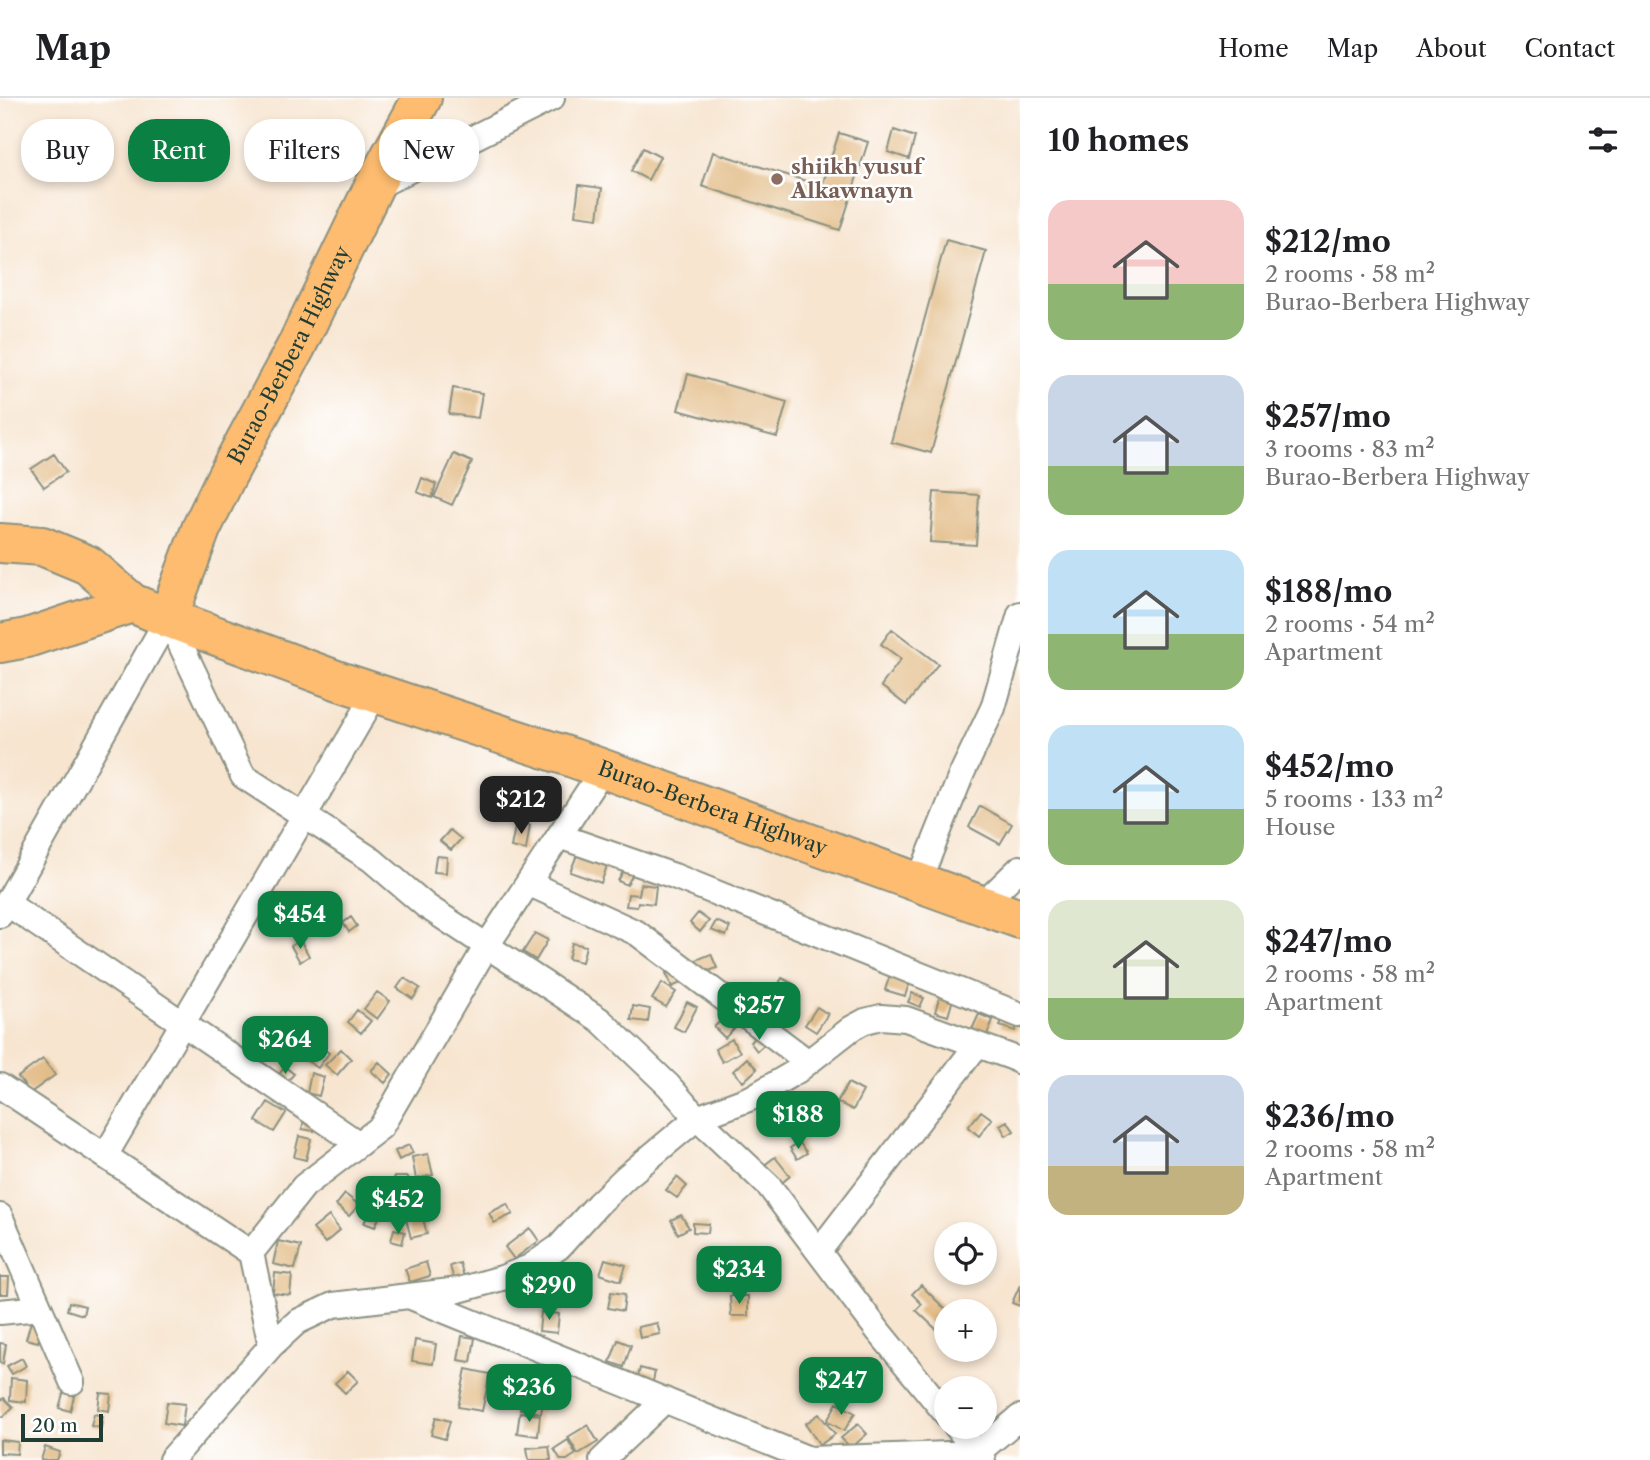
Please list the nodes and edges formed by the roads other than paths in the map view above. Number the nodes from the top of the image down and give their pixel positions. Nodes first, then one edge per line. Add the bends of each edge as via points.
1 (422, 98) edge
2 (552, 98) edge
3 (373, 188) junction
4 (0, 543) edge
5 (132, 603) junction
6 (1020, 614) edge
7 (168, 618) junction
8 (0, 643) edge
9 (376, 693) junction
10 (603, 769) junction
11 (304, 816) junction
12 (559, 836) junction
13 (1020, 868) edge
14 (528, 883) junction
15 (918, 883) junction
16 (982, 905) junction
17 (4, 910) edge
18 (1020, 919) edge
19 (486, 947) junction
20 (1020, 1015) edge
21 (183, 1023) junction
22 (977, 1045) junction
23 (808, 1062) junction
24 (1020, 1062) edge
25 (0, 1086) edge
26 (697, 1118) junction
27 (359, 1144) junction
28 (105, 1156) junction
29 (0, 1216) edge
30 (819, 1251) junction
31 (251, 1253) junction
32 (408, 1296) junction
33 (40, 1308) junction
34 (0, 1312) edge
35 (271, 1346) junction
36 (72, 1382) dead end
37 (934, 1399) edge
38 (665, 1400) junction
39 (1020, 1417) edge
40 (966, 1439) edge
41 (980, 1456) edge
42 (171, 1460) edge
43 (603, 1460) edge

1 - 3 highway, Burao-Berbera Highway
2 - 3 street
3 - 7 highway, Burao-Berbera Highway via 201,529
4 - 5 highway, Burao-Berbera Highway via 42,546 88,565
5 - 7 highway, Burao-Berbera Highway
5 - 8 highway
6 - 15 street via 993,708
7 - 9 highway, Burao-Berbera Highway
7 - 11 street via 243,776
7 - 17 street
9 - 10 highway, Burao-Berbera Highway
9 - 11 street
10 - 12 street
10 - 15 highway, Burao-Berbera Highway
11 - 19 street via 372,860 426,906
11 - 21 street
12 - 14 street
12 - 20 street via 674,876
13 - 16 street
14 - 19 street
14 - 23 street via 637,933
15 - 16 highway, Burao-Berbera Highway
16 - 18 highway, Burao-Berbera Highway
17 - 21 street
19 - 26 street via 600,1020
19 - 27 street via 381,1127
21 - 27 street
21 - 28 street
22 - 23 street via 906,1019 881,1017 852,1028
22 - 24 street
22 - 30 street
23 - 26 street via 751,1098
25 - 28 street
26 - 30 street via 769,1186
26 - 32 street via 626,1177 559,1247 530,1267 458,1290
27 - 31 street via 304,1186
28 - 31 street
29 - 33 street
30 - 37 street
31 - 35 street
32 - 35 street via 333,1305 297,1322
32 - 38 street
33 - 34 street
33 - 36 street
35 - 42 street
38 - 41 street via 809,1458
38 - 43 street
39 - 41 street
40 - 41 street

